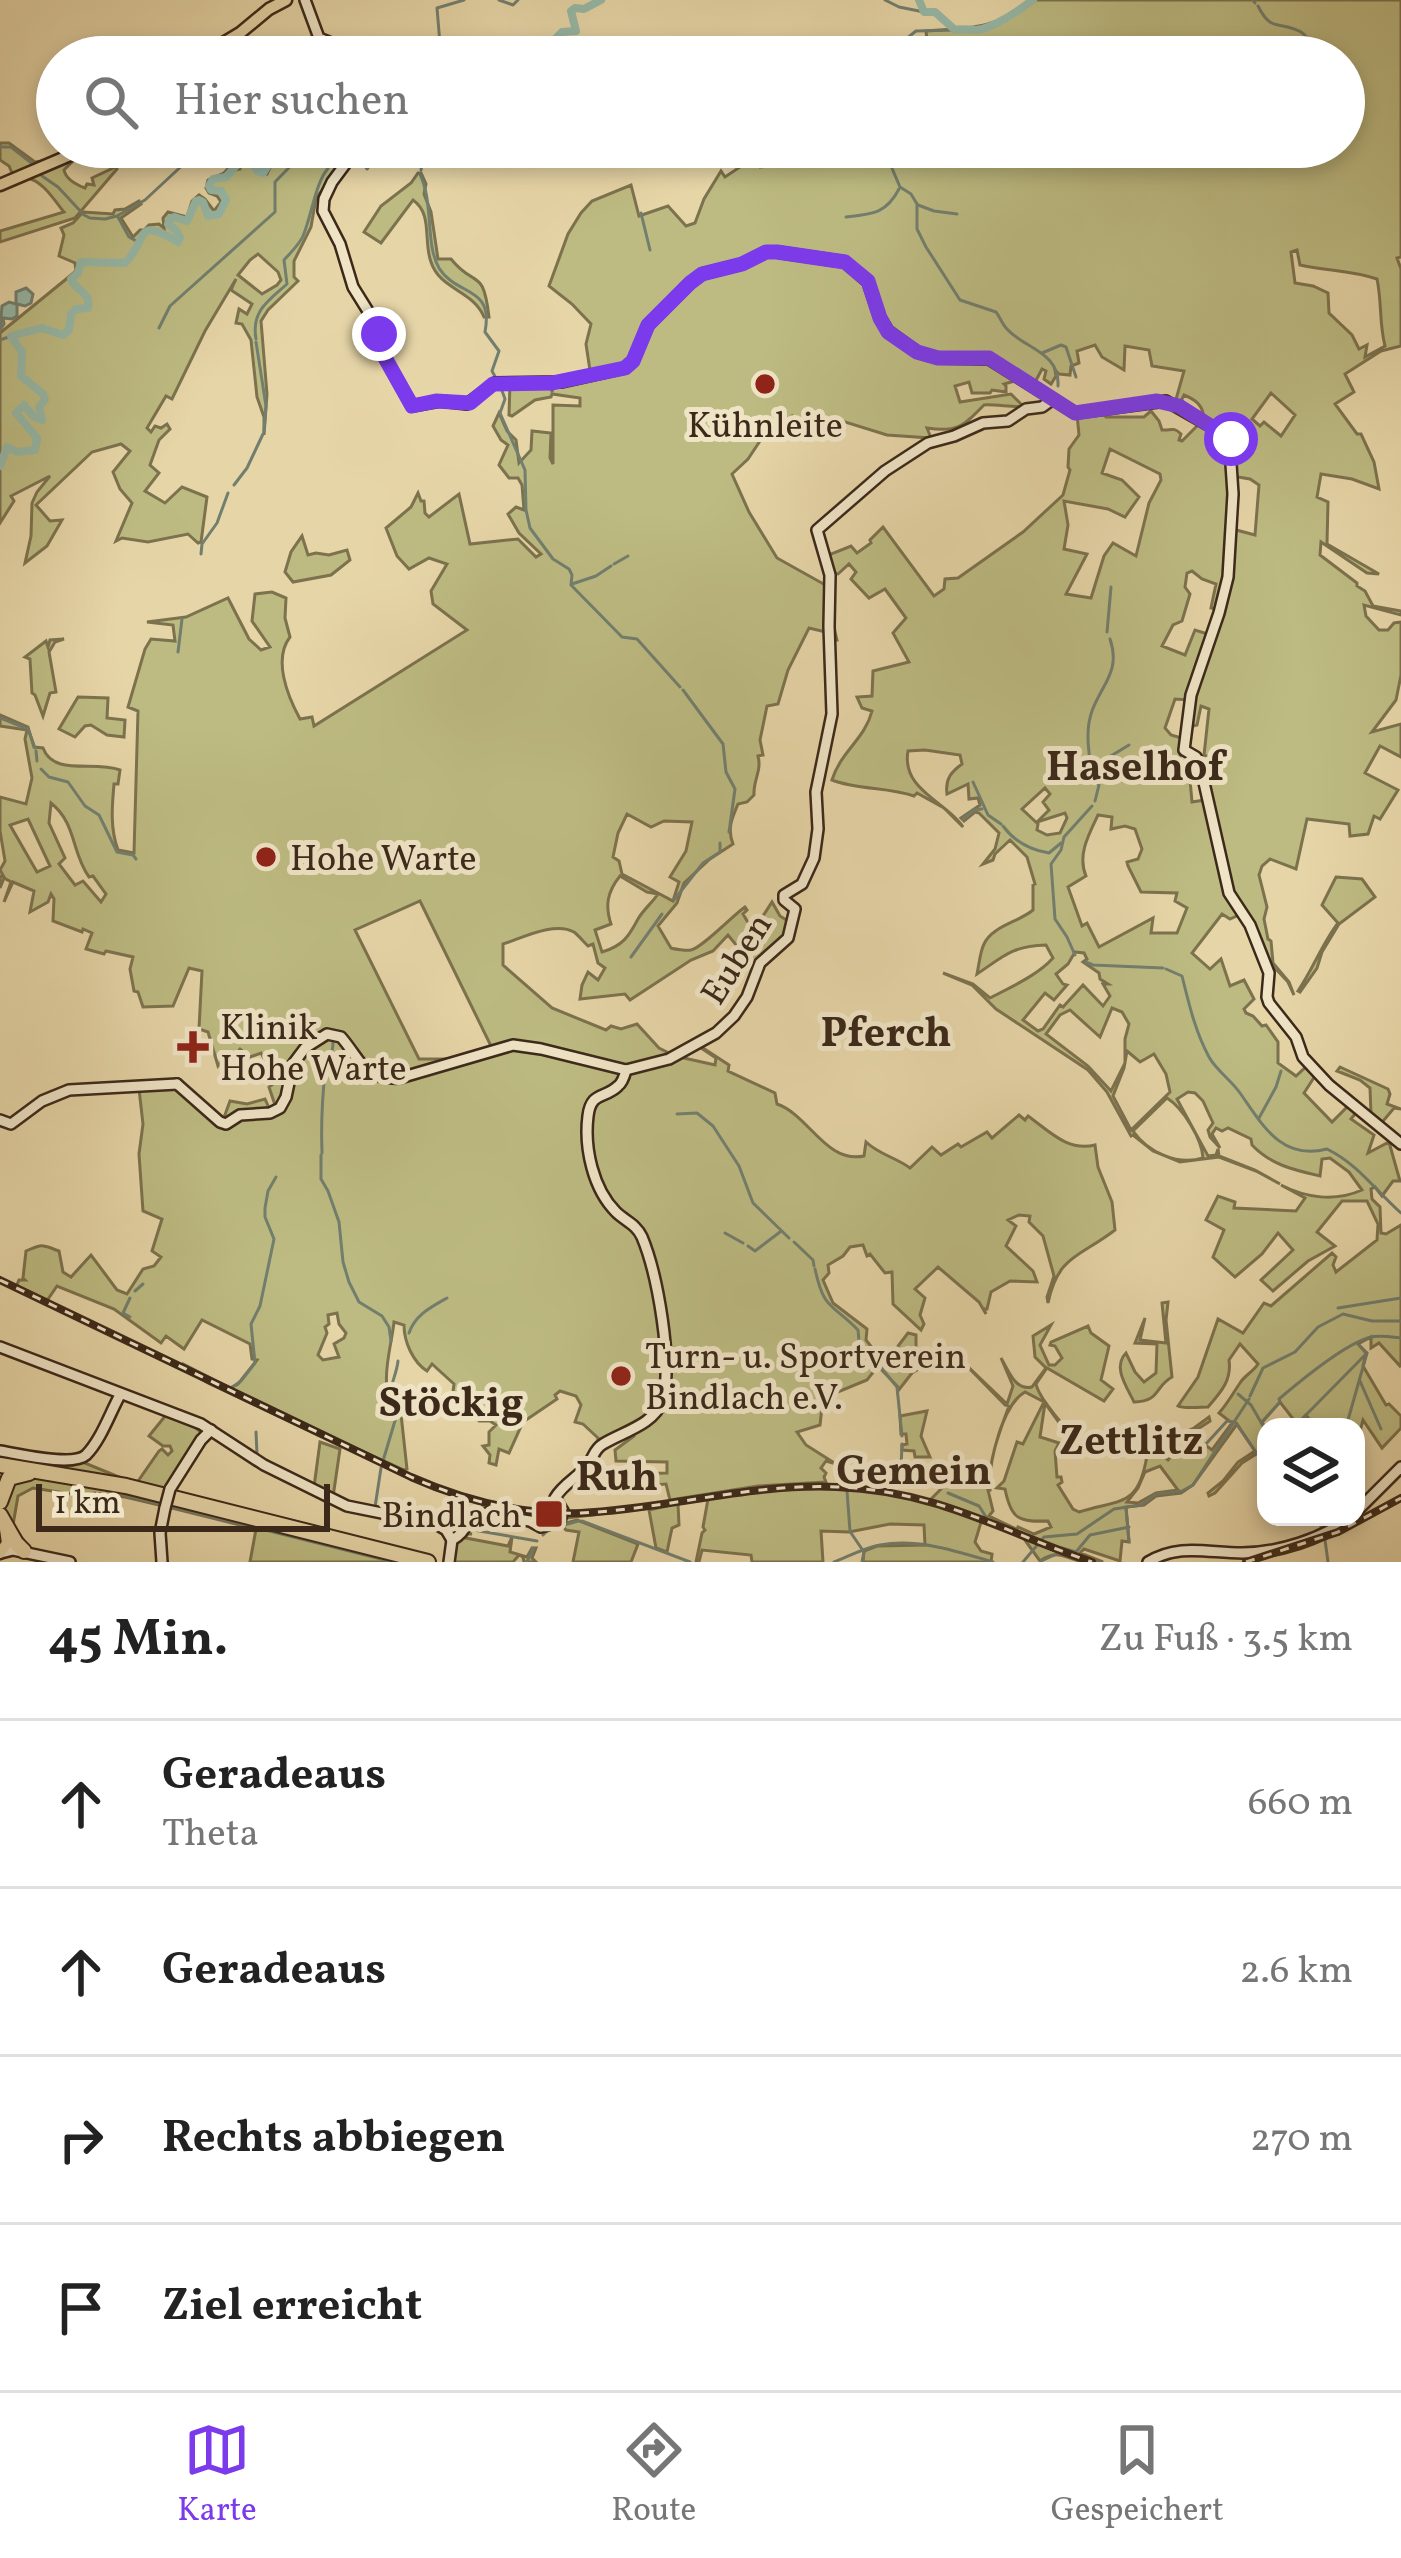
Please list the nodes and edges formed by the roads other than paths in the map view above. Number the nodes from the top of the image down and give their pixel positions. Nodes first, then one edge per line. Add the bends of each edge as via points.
1 (286, 0) edge
2 (305, 0) edge
3 (234, 36) edge
4 (319, 36) edge
5 (40, 168) edge
6 (342, 168) edge
7 (0, 185) edge
8 (1053, 399) junction
9 (626, 1070) junction
10 (4, 1122) edge
11 (1401, 1144) edge
12 (0, 1347) edge
13 (120, 1395) junction
14 (190, 1420) junction
15 (211, 1430) junction
16 (201, 1440) junction
17 (0, 1451) edge
18 (1401, 1466) edge
19 (0, 1467) edge
20 (29, 1473) junction
21 (0, 1502) edge
22 (1365, 1503) edge
23 (1, 1521) edge
24 (1336, 1526) edge
25 (452, 1540) junction
26 (2, 1551) edge
27 (24, 1552) junction
28 (449, 1561) edge
29 (70, 1562) edge
30 (161, 1562) edge
31 (408, 1562) edge
32 (428, 1562) edge
33 (1148, 1562) edge

1 - 3 main road
2 - 4 street
5 - 7 main road
6 - 8 street via 323,213 412,406 470,403 493,384 552,383 625,368 648,325 690,283 766,252 845,262 868,281 888,332 917,352 989,358
8 - 9 street, Euben via 1008,421 935,440 884,471 817,530 830,575 832,714 816,792 814,858 802,884 784,895 794,909 788,938 765,957 722,1028 669,1059
8 - 11 street via 1075,413 1169,402 1232,442 1228,577 1191,694 1184,750 1200,765 1229,893 1269,973 1269,1003 1328,1084
9 - 10 street via 513,1046 385,1079 363,1068 341,1036 327,1034 292,1064 286,1096 271,1113 226,1124 179,1085 70,1090
9 - 25 street via 588,1112 590,1152 598,1188 642,1237 666,1356 661,1403 598,1447 560,1489 562,1520 541,1527 478,1513
12 - 13 street
13 - 14 street
13 - 17 street via 79,1460
14 - 15 street
14 - 16 street via 202,1429
15 - 16 street
15 - 25 street via 348,1507 440,1526
16 - 30 street, bridge via 170,1489
18 - 22 street
19 - 20 highway
19 - 32 highway via 139,1489
20 - 21 highway via 9,1478
20 - 31 highway
23 - 26 main road
23 - 27 highway
24 - 33 street via 1278,1548 1184,1549
25 - 28 street
26 - 27 street
27 - 29 street

